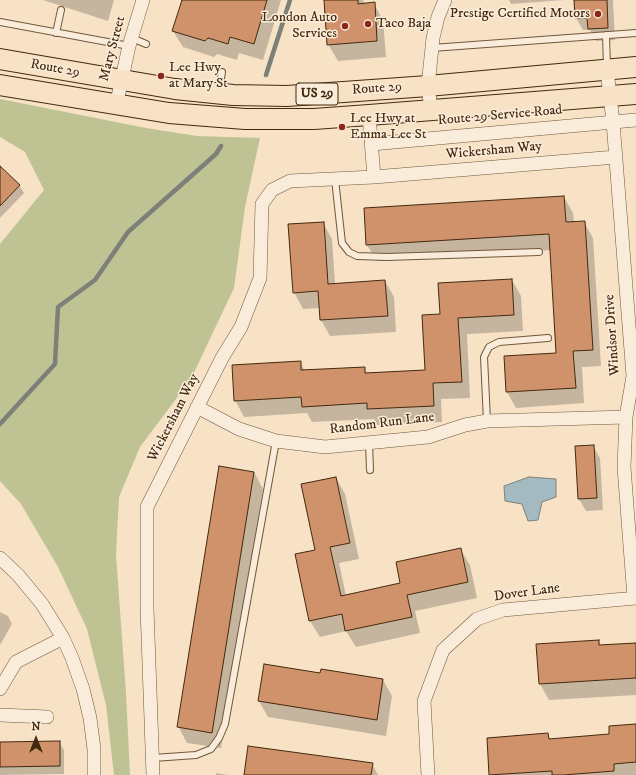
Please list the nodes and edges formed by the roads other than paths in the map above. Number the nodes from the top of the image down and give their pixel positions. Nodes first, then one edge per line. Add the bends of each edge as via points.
1 (143, 0) edge
2 (445, 0) edge
3 (61, 10) dead end
4 (0, 22) edge
5 (56, 33) junction
6 (636, 33) edge
7 (606, 35) junction
8 (130, 42) junction
9 (146, 44) dead end
10 (432, 48) junction
11 (0, 59) edge
12 (636, 67) edge
13 (607, 70) junction
14 (222, 72) dead end
15 (121, 81) junction
16 (0, 85) edge
17 (428, 86) junction
18 (219, 93) junction
19 (636, 94) edge
20 (610, 96) junction
21 (116, 106) junction
22 (431, 110) junction
23 (369, 115) junction
24 (636, 120) edge
25 (614, 122) junction
26 (372, 144) junction
27 (616, 157) junction
28 (374, 177) junction
29 (335, 179) junction
30 (539, 252) dead end
31 (548, 338) dead end
32 (197, 407) junction
33 (626, 417) junction
34 (487, 421) junction
35 (276, 442) junction
36 (369, 443) junction
37 (370, 470) dead end
38 (0, 558) edge
39 (635, 598) edge
40 (63, 638) junction
41 (0, 689) edge
42 (0, 715) edge
43 (47, 717) dead end
44 (153, 758) junction
45 (94, 775) edge
46 (153, 775) edge
47 (428, 775) edge

1 - 8 street, Mary Street
2 - 10 street via 438,17
3 - 5 lane
4 - 5 lane
5 - 8 lane
6 - 7 lane
7 - 10 lane
7 - 13 lane
8 - 9 lane
8 - 15 street, Mary Street
10 - 17 street
11 - 15 main road, Route 29 / US 29
12 - 13 main road, Route 29 / US 29
13 - 17 main road, Route 29 / US 29
13 - 20 street, Windsor Drive
14 - 18 lane
15 - 18 main road, Route 29 / US 29
15 - 21 street, Mary Street
16 - 21 main road, Route 29 / US 29
17 - 18 main road, Route 29 / US 29 via 287,96
17 - 22 street
19 - 20 main road, Route 29 / US 29
20 - 22 main road, Route 29 / US 29
20 - 25 street, Windsor Drive
21 - 23 main road, Route 29 / US 29 via 238,119 314,119
22 - 23 main road, Route 29 / US 29
23 - 26 street
24 - 25 street, Route 29 Service Road
25 - 26 street, Route 29 Service Road
25 - 27 street, Windsor Drive
26 - 28 street
27 - 28 street, Wickersham Way
27 - 33 street, Windsor Drive via 633,376
28 - 29 street, Wickersham Way
29 - 30 lane via 342,243 349,252 357,256
29 - 32 street, Wickersham Way via 290,181 272,190 262,204 260,278 241,327
31 - 34 lane via 499,342 489,347 484,356
32 - 35 street, Random Run Lane via 239,429
32 - 44 street, Wickersham Way via 147,507 147,608
33 - 34 street, Random Run Lane
33 - 39 street, Windsor Drive via 624,467
34 - 36 street, Random Run Lane via 428,437
35 - 36 street, Random Run Lane via 326,447
35 - 44 lane via 225,724 211,749 196,754
36 - 37 lane
38 - 40 street via 42,604
39 - 47 street, Dover Lane via 510,609 477,619 443,650 424,701
40 - 41 street via 16,662
40 - 45 street via 85,696 94,749
42 - 43 street
44 - 46 street, Wickersham Way

